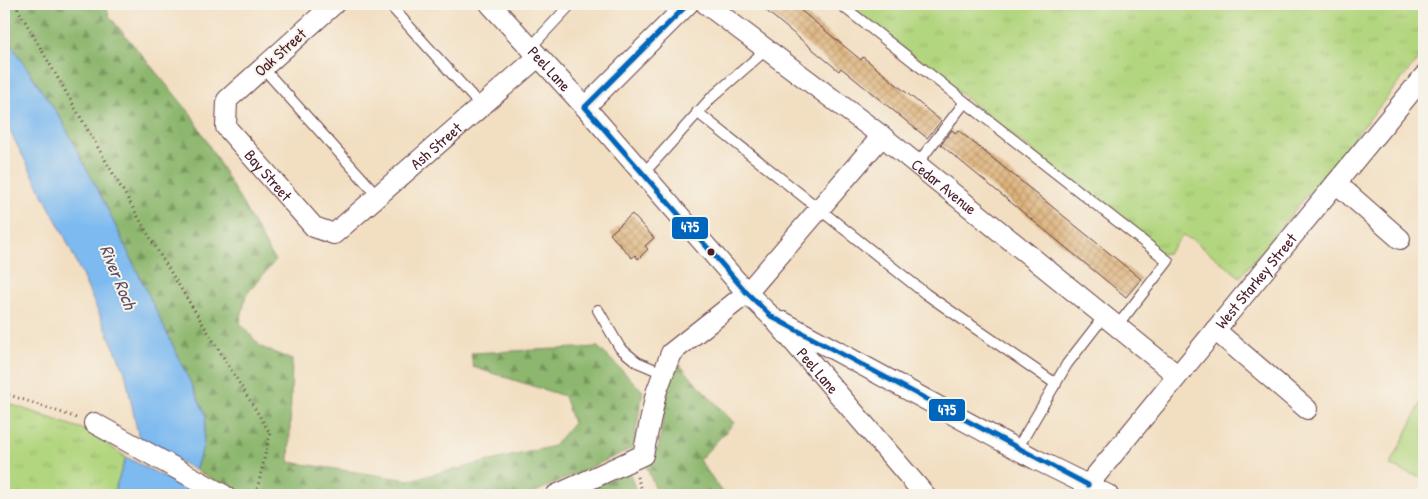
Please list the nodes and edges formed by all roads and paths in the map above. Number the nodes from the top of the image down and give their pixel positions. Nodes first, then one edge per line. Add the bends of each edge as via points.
1 (15, 4) edge
2 (334, 4) edge
3 (389, 4) edge
4 (490, 4) edge
5 (571, 4) edge
6 (688, 4) edge
7 (706, 4) edge
8 (840, 4) edge
9 (767, 49) junction
10 (534, 52) junction
11 (263, 68) junction
12 (1424, 76) edge
13 (227, 100) joint
14 (966, 102) junction
15 (481, 106) junction
16 (585, 107) junction
17 (697, 112) junction
18 (882, 136) junction
19 (917, 164) junction
20 (643, 174) junction
21 (1336, 183) junction
22 (378, 196) junction
23 (819, 209) junction
24 (334, 234) joint
25 (1400, 239) dead end
26 (747, 293) junction
27 (598, 310) dead end
28 (772, 317) junction
29 (1111, 320) junction
30 (1216, 330) junction
31 (663, 373) junction
32 (1177, 375) junction
33 (1056, 384) junction
34 (4, 393) edge
35 (1307, 409) dead end
36 (94, 423) joint
37 (1017, 449) junction
38 (1085, 490) edge
39 (224, 495) edge
40 (256, 495) edge
41 (556, 495) edge
42 (925, 495) edge
43 (1108, 495) edge

1 - 40 path via 159,253 270,433
2 - 11 street, Oak Street
3 - 15 lane
4 - 10 street, Peel Lane
5 - 10 lane
6 - 16 street
7 - 9 street, Cedar Avenue
8 - 14 lane
9 - 17 lane
9 - 18 street, Cedar Avenue
10 - 15 street, Ash Street
10 - 16 street, Peel Lane
11 - 13 street, Oak Street
11 - 22 lane
12 - 21 street, West Starkey Street
13 - 24 street, Bay Street via 226,126 314,228
14 - 19 lane
14 - 29 lane via 1168,261
15 - 22 street, Ash Street
16 - 20 street, Peel Lane
17 - 20 lane
17 - 23 lane
18 - 19 street, Cedar Avenue
18 - 23 street
19 - 29 street, Cedar Avenue
20 - 26 street, Peel Lane
21 - 25 street
21 - 30 street, West Starkey Street
22 - 24 street, Ash Street
23 - 26 street
23 - 33 lane via 926,294
26 - 28 street, Peel Lane
26 - 31 street via 670,353
27 - 31 lane via 620,348 637,362
28 - 37 street
28 - 42 street, Peel Lane
29 - 32 street, Cedar Avenue
29 - 33 lane via 1067,364
30 - 32 street, West Starkey Street
30 - 35 street
31 - 41 street via 643,455
32 - 38 street, West Starkey Street
33 - 37 lane
34 - 36 path
36 - 39 street
37 - 38 street
38 - 43 street

